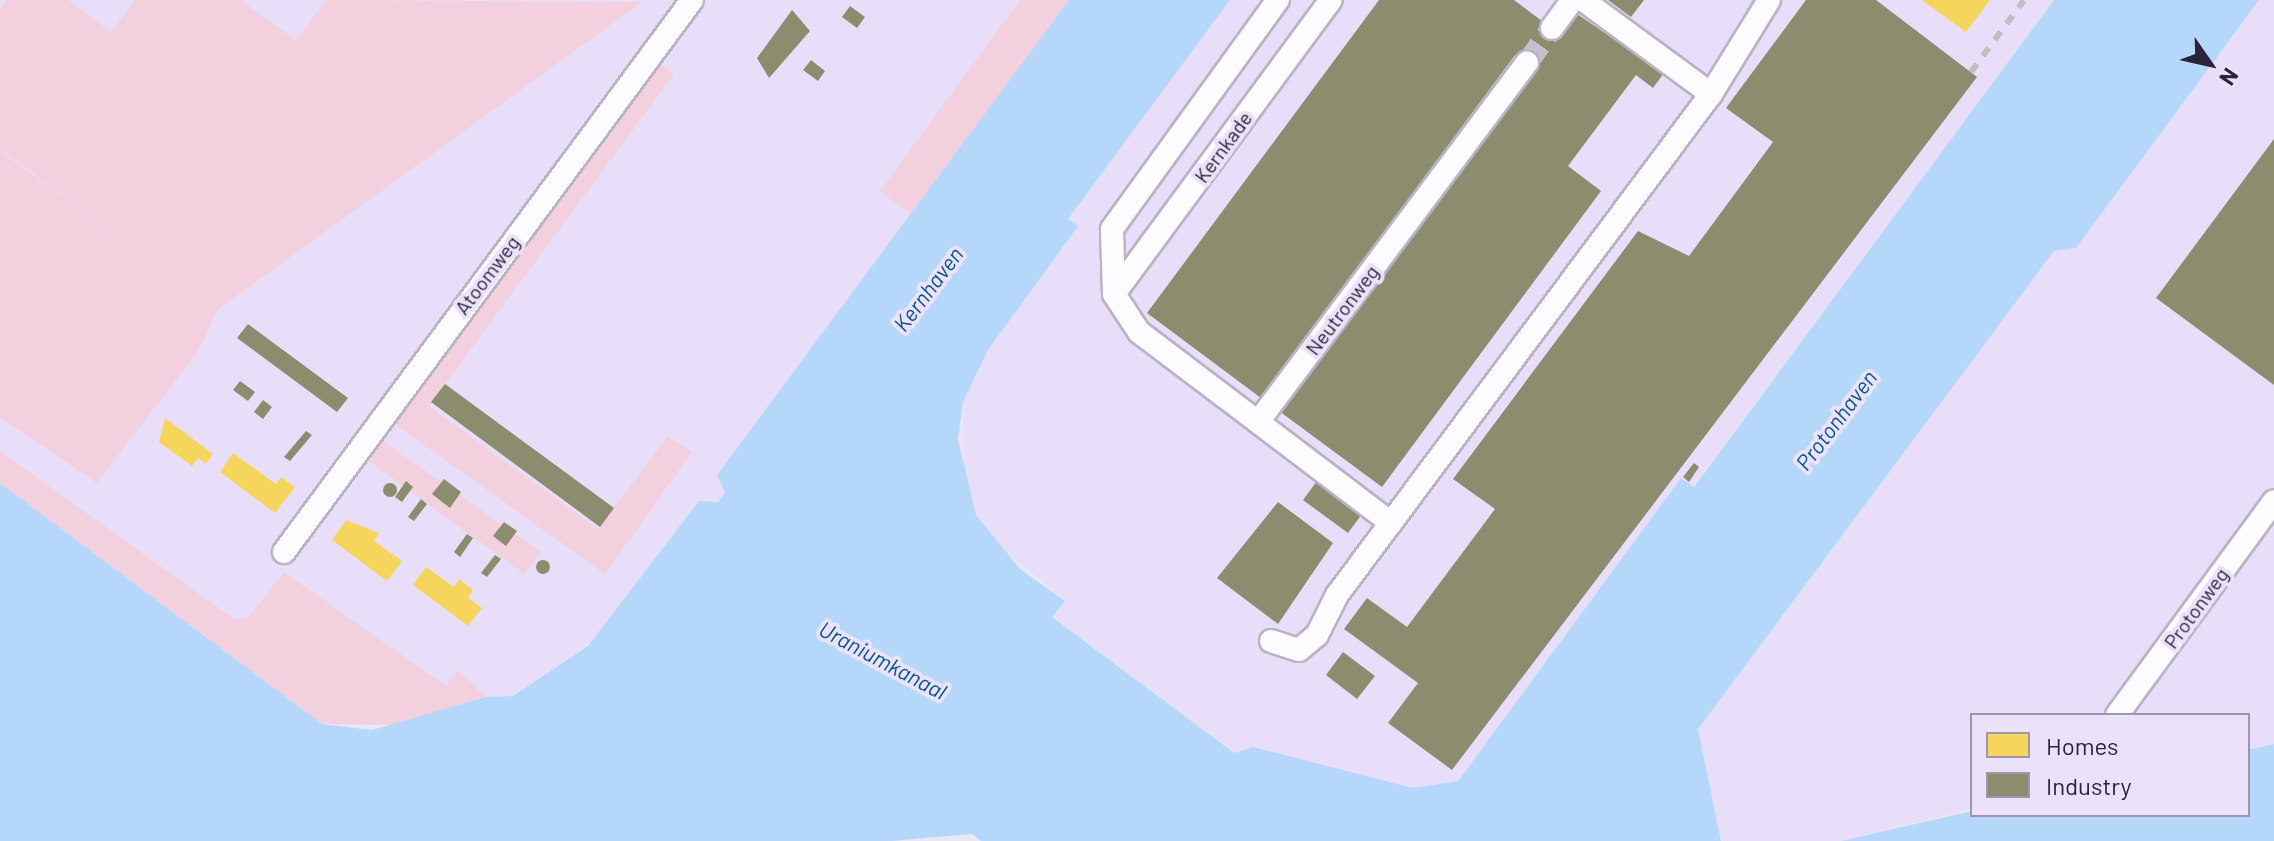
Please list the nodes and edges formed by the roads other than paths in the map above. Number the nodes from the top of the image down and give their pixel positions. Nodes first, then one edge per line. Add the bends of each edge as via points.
1 (692, 0) edge
2 (1278, 0) edge
3 (1331, 0) edge
4 (1572, 0) edge
5 (1583, 0) edge
6 (1769, 0) edge
7 (1552, 28) tunnel mouth
8 (1527, 63) tunnel mouth
9 (1711, 94) junction
10 (1114, 294) junction
11 (1258, 422) junction
12 (2274, 501) edge
13 (1391, 523) junction
14 (284, 552) dead end
15 (1271, 641) dead end
16 (2118, 713) edge

1 - 14 street, Atoomweg
2 - 10 street, Kernkade via 1112,229
3 - 10 street, Kernkade
4 - 7 street
5 - 9 street
6 - 9 street
8 - 11 street, Neutronweg
9 - 13 street
10 - 11 street via 1139,332
11 - 13 street
12 - 16 street, Protonweg
13 - 15 street via 1309,644 1285,651

